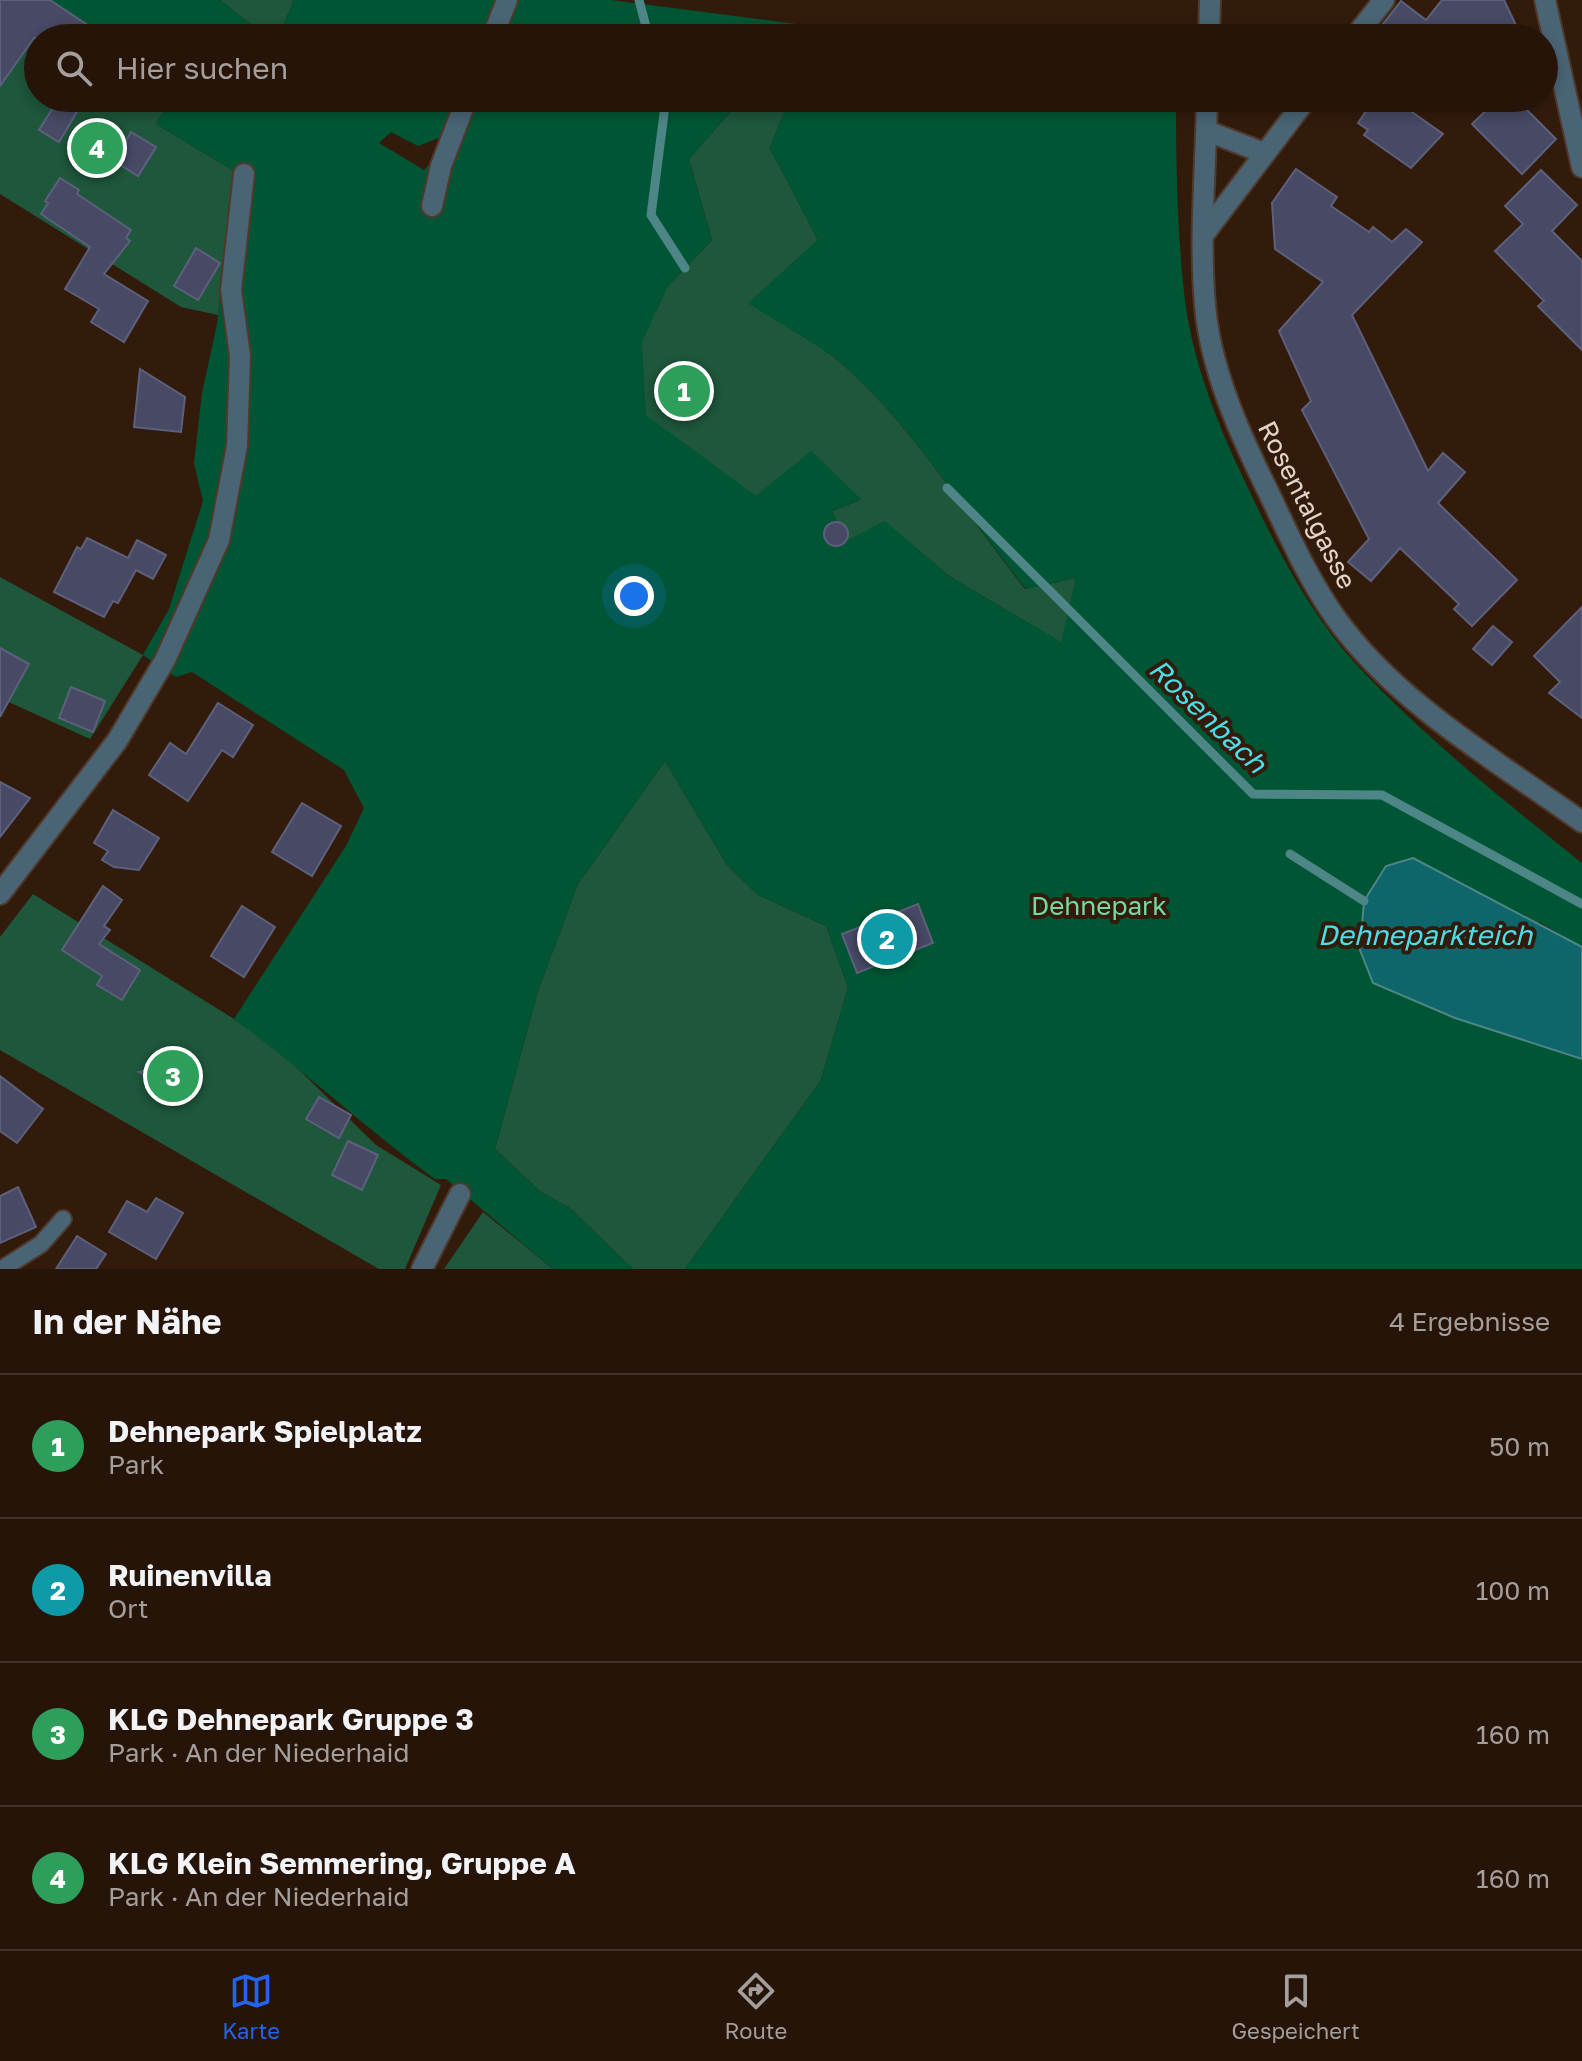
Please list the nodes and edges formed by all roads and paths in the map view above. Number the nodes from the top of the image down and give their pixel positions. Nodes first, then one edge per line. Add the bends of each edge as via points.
1 (507, 0) edge
2 (1210, 0) edge
3 (1384, 0) edge
4 (1545, 0) edge
5 (498, 24) edge
6 (1209, 24) edge
7 (1365, 24) edge
8 (1550, 24) edge
9 (1558, 59) edge
10 (462, 112) edge
11 (1207, 112) edge
12 (1296, 112) edge
13 (1207, 131) junction
14 (1264, 153) junction
15 (1582, 167) edge
16 (244, 174) dead end
17 (432, 206) dead end
18 (1204, 234) junction
19 (1582, 822) edge
20 (0, 894) edge
21 (460, 1194) dead end
22 (63, 1219) dead end
23 (2, 1269) edge
24 (422, 1269) edge

1 - 5 street
2 - 6 street
3 - 7 street
4 - 8 street
9 - 15 street
10 - 17 street
11 - 13 street, Rosentalgasse
12 - 14 street
13 - 14 street
13 - 18 street, Rosentalgasse
14 - 18 street
16 - 20 street via 231,290 240,356 237,446 219,540 165,660 117,741
18 - 19 street, Rosentalgasse via 1205,307 1223,387 1264,483 1335,617 1378,667 1427,709
21 - 24 street
22 - 23 lane via 41,1244

